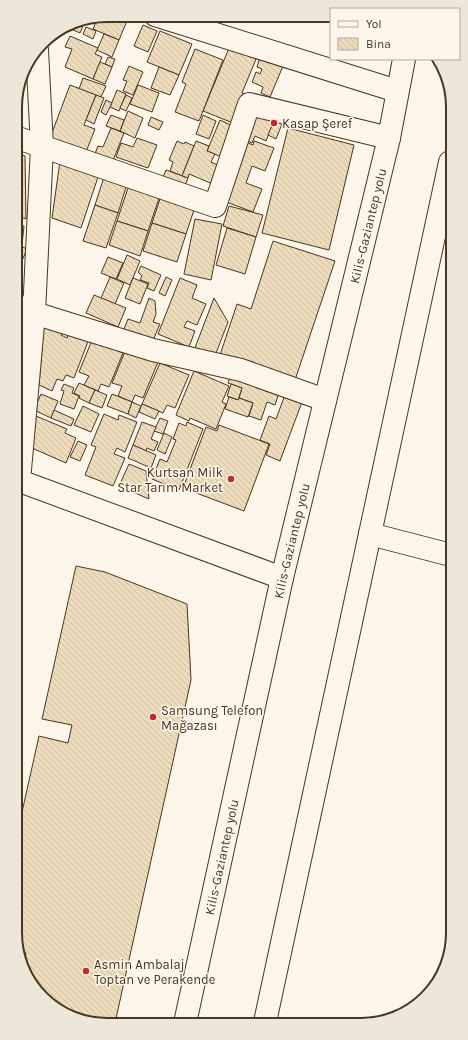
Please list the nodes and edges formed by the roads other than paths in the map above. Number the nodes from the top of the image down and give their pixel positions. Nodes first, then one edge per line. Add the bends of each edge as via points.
1 (178, 22) edge
2 (37, 58) edge
3 (404, 60) edge
4 (397, 91) junction
5 (389, 138) junction
6 (22, 140) edge
7 (42, 147) junction
8 (446, 181) edge
9 (25, 309) edge
10 (22, 382) edge
11 (325, 400) junction
12 (22, 481) edge
13 (370, 534) junction
14 (446, 553) edge
15 (282, 578) junction
16 (186, 1018) edge
17 (266, 1018) edge

1 - 4 main road
2 - 7 main road
3 - 4 main road, Kilis-Gaziantep yolu
4 - 5 main road, Kilis-Gaziantep yolu
5 - 7 main road via 249,104 215,206
5 - 11 main road, Kilis-Gaziantep yolu
6 - 7 main road
7 - 9 main road
8 - 13 main road
9 - 10 main road
9 - 11 main road via 153,350 240,370
11 - 15 main road, Kilis-Gaziantep yolu
12 - 15 main road
13 - 14 main road
13 - 17 main road
15 - 16 main road, Kilis-Gaziantep yolu

